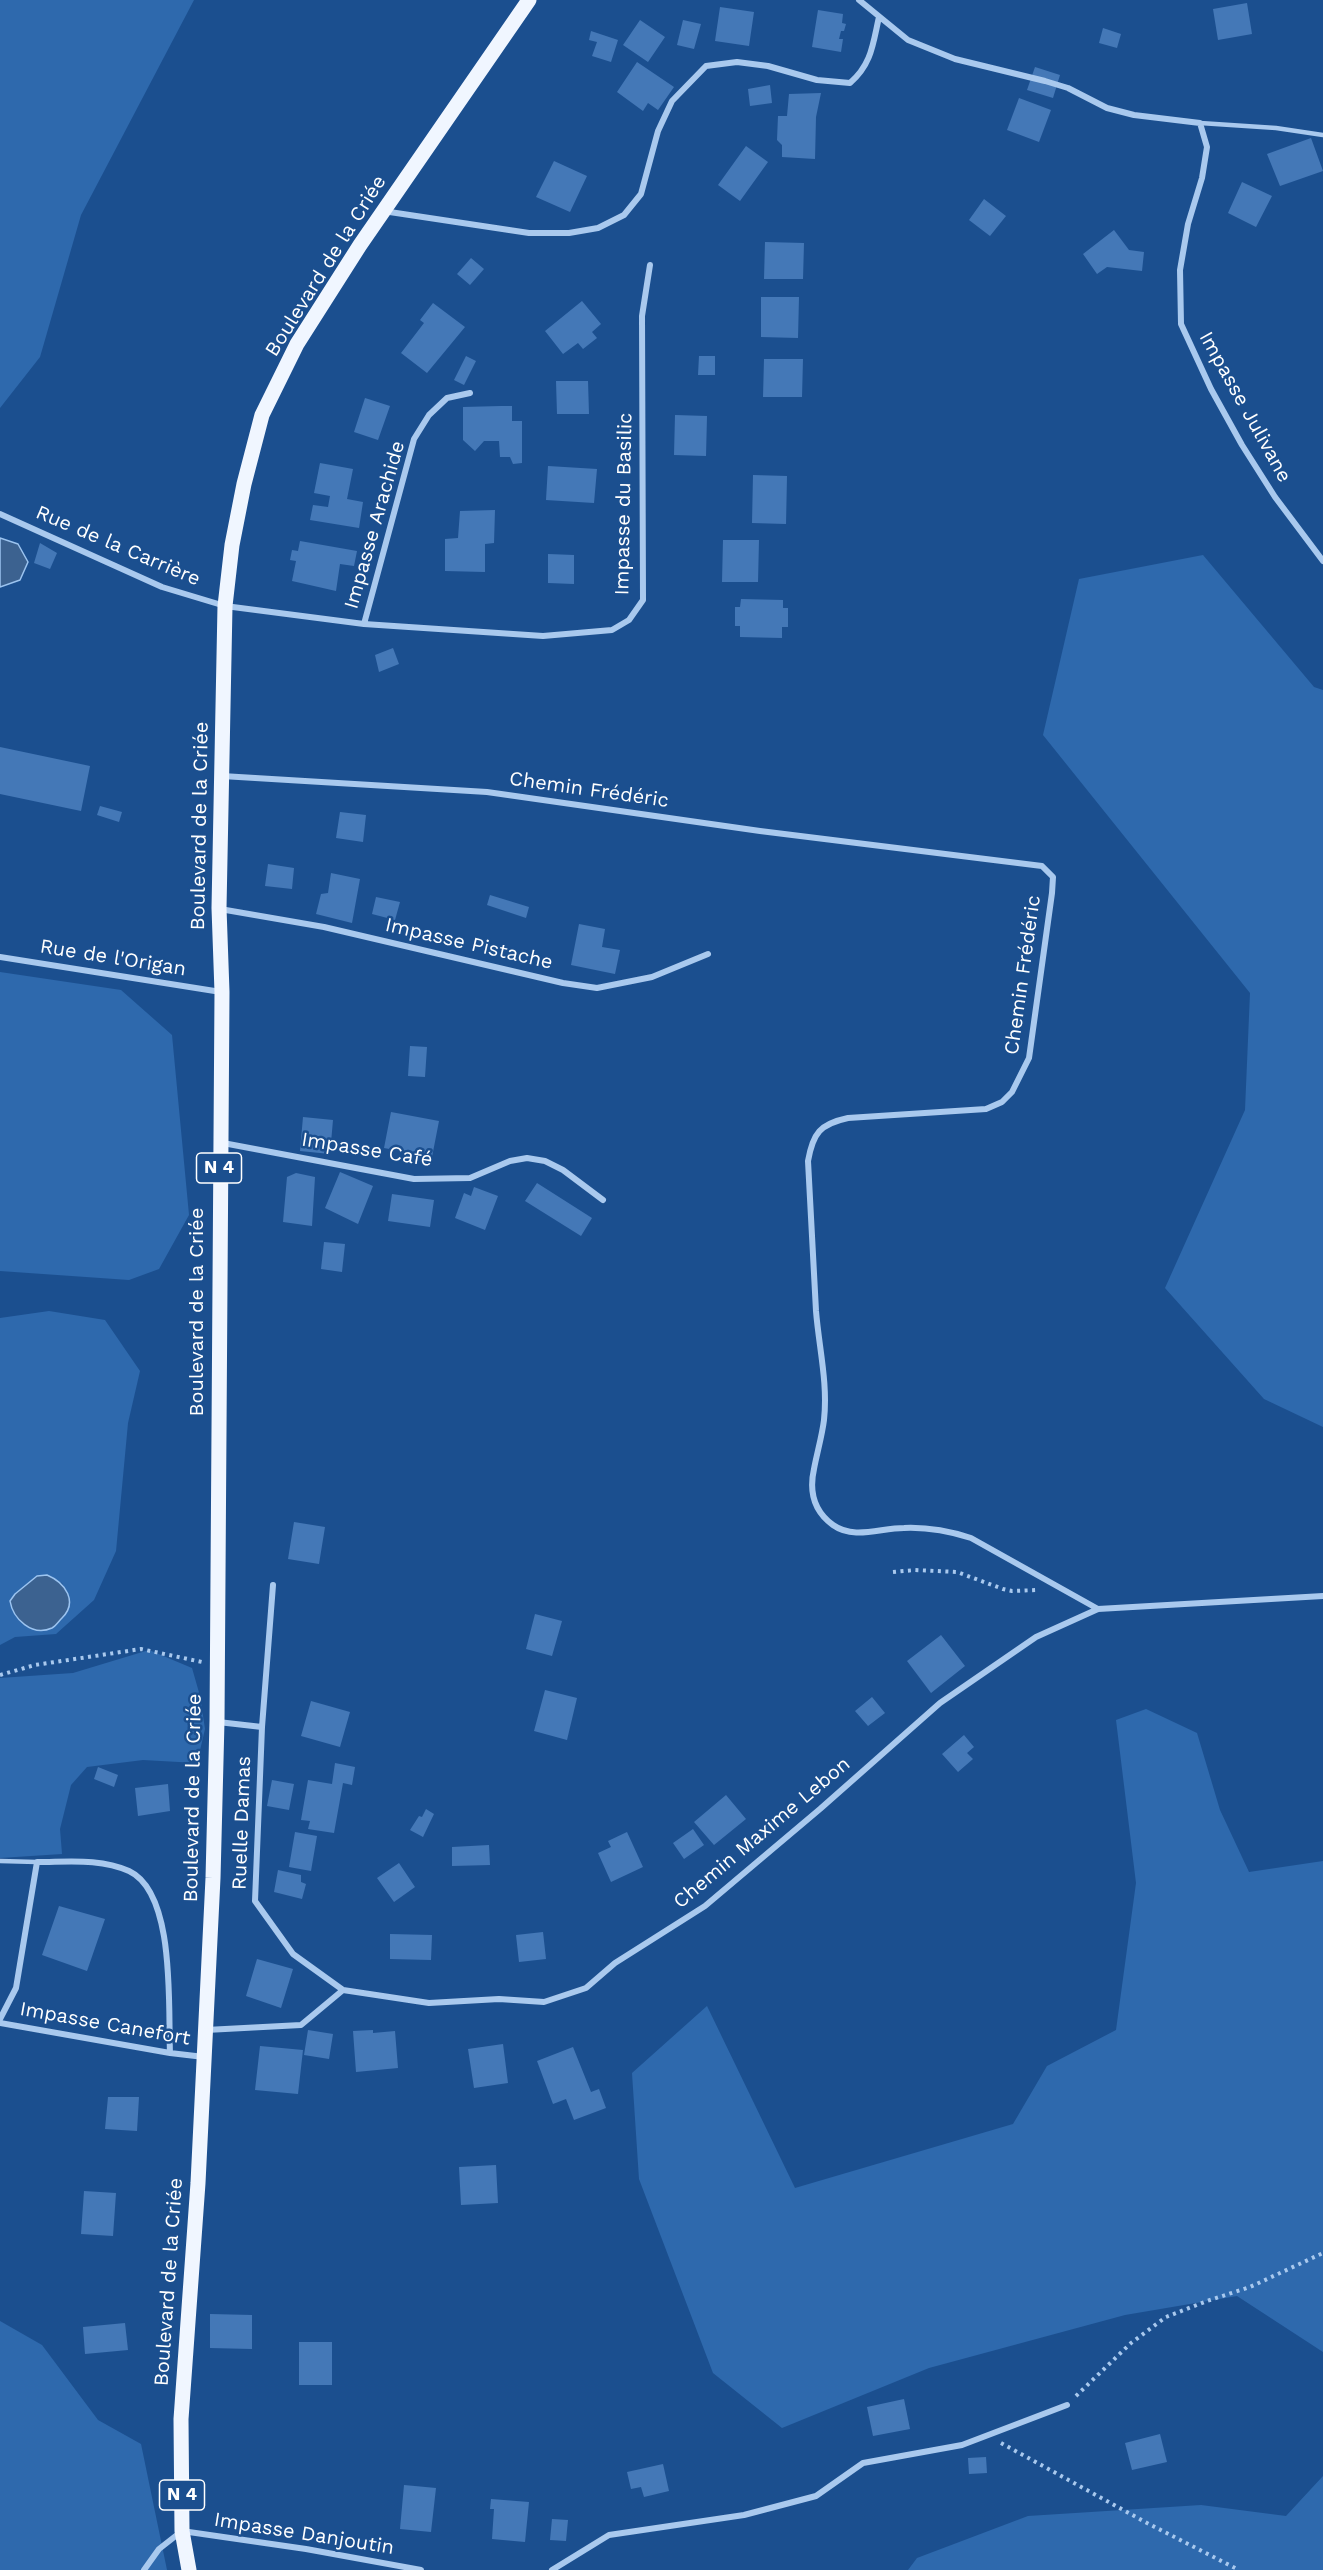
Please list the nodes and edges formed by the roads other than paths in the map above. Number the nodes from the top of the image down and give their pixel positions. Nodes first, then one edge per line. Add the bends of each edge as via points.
1 (529, 0) edge
2 (858, 0) edge
3 (879, 17) junction
4 (1200, 123) junction
5 (1323, 135) edge
6 (383, 211) junction
7 (650, 266) dead end
8 (470, 393) dead end
9 (0, 514) edge
10 (1323, 561) edge
11 (225, 606) junction
12 (364, 624) junction
13 (222, 776) junction
14 (219, 908) junction
15 (708, 954) dead end
16 (0, 957) edge
17 (222, 992) junction
18 (219, 1142) junction
19 (603, 1200) dead end
20 (273, 1584) dead end
21 (1323, 1596) edge
22 (1098, 1609) junction
23 (217, 1721) junction
24 (262, 1727) junction
25 (0, 1861) edge
26 (37, 1862) junction
27 (343, 1990) junction
28 (0, 2021) edge
29 (206, 2030) junction
30 (170, 2053) junction
31 (205, 2057) junction
32 (1067, 2405) road end
33 (182, 2531) junction
34 (144, 2570) edge
35 (189, 2570) edge
36 (421, 2570) edge
37 (552, 2570) edge

1 - 6 main road, Boulevard de la Criée / N 4
2 - 3 street
3 - 4 street via 908,40 955,59 1068,88 1107,108
3 - 6 street via 863,71 850,83 816,80 737,62 705,66 672,101 658,131 642,194 624,215 598,228 528,233
4 - 5 lane
4 - 10 street, Impasse Julivane via 1207,147 1180,270 1181,324 1242,445
6 - 11 main road, Boulevard de la Criée / N 4 via 297,344 262,415 232,545
7 - 12 street, Impasse du Basilic via 642,316 643,600 629,620 612,630 543,636
8 - 12 street, Impasse Arachide via 447,398 429,415 414,440
9 - 11 street, Rue de la Carrière via 162,587
11 - 12 street, Impasse du Basilic
11 - 13 main road, Boulevard de la Criée / N 4
13 - 14 main road, Boulevard de la Criée / N 4
13 - 22 street, Chemin Frédéric via 487,792 760,831 1035,864 1048,870 1053,877 1052,893 1034,1036 1029,1058 1012,1092 986,1109 831,1122 812,1140 809,1185 825,1398 811,1482 817,1507 835,1527 856,1533 904,1528 951,1531 971,1538
14 - 15 street, Impasse Pistache via 324,927 597,988 652,977
14 - 17 main road, Boulevard de la Criée / N 4
16 - 17 street, Rue de l'Origan
17 - 18 main road, Boulevard de la Criée / N 4
18 - 19 street, Impasse Café via 414,1179 470,1178 510,1161 545,1161
18 - 23 main road, Boulevard de la Criée / N 4
20 - 24 street, Ruelle Damas
21 - 22 street, Chemin Maxime Lebon
22 - 27 street, Chemin Maxime Lebon via 1036,1637 940,1703 705,1906 615,1963 586,1988 544,2002 499,1999 429,2003
23 - 24 street
23 - 29 main road, Boulevard de la Criée / N 4
24 - 27 street, Ruelle Damas via 255,1901 293,1954
25 - 26 lane
26 - 28 street via 16,1988
26 - 30 street via 96,1862 130,1872 146,1883 156,1900 165,1938
27 - 29 street via 301,2025
28 - 30 street, Impasse Canefort
29 - 31 main road, Boulevard de la Criée / N 4
30 - 31 street, Impasse Canefort
31 - 33 main road, Boulevard de la Criée / N 4 via 181,2419
32 - 37 street via 962,2445 863,2463 816,2496 744,2515 609,2535
33 - 34 street via 159,2549
33 - 35 main road, N 4
33 - 36 street, Impasse Danjoutin

